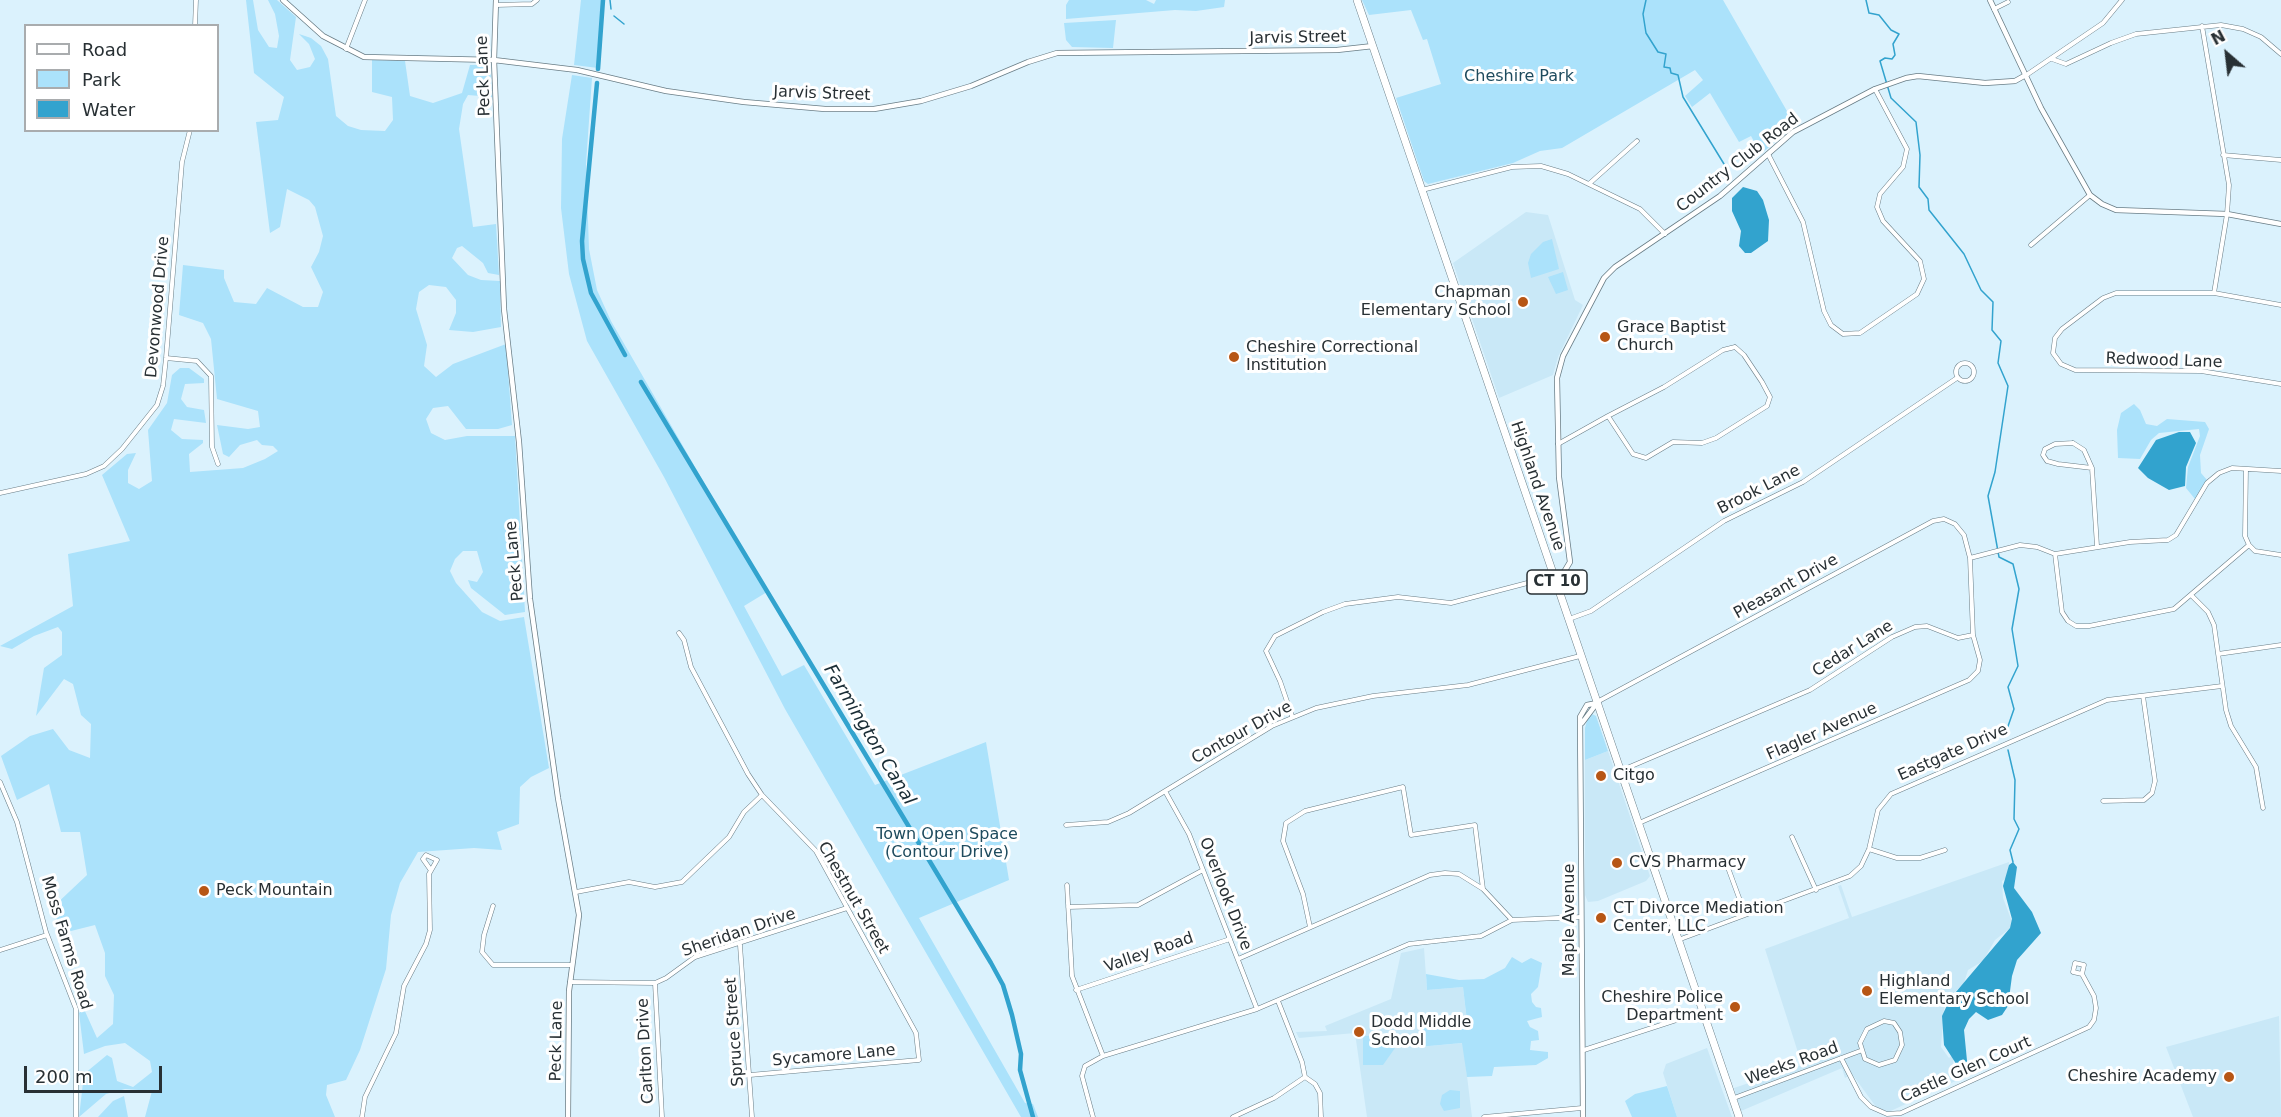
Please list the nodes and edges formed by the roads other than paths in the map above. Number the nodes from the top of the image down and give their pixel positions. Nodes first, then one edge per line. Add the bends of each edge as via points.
1 (196, 0) edge
2 (283, 0) edge
3 (364, 0) edge
4 (537, 0) edge
5 (1357, 0) edge
6 (1990, 0) edge
7 (2122, 0) edge
8 (496, 2) edge
9 (2008, 2) dead end
10 (1994, 9) junction
11 (195, 24) edge
12 (2202, 27) junction
13 (1373, 46) junction
14 (346, 49) junction
15 (2281, 54) edge
16 (2052, 59) junction
17 (494, 60) junction
18 (2024, 76) junction
19 (1878, 88) junction
20 (190, 132) edge
21 (1637, 141) dead end
22 (1768, 154) junction
23 (2223, 155) junction
24 (2281, 160) edge
25 (1590, 183) junction
26 (1422, 190) junction
27 (2090, 195) junction
28 (2227, 214) junction
29 (2281, 224) edge
30 (1665, 235) junction
31 (2031, 245) dead end
32 (2214, 293) junction
33 (2281, 305) edge
34 (166, 358) junction
35 (1957, 378) junction
36 (2281, 384) edge
37 (1608, 416) junction
38 (1558, 444) junction
39 (218, 464) dead end
40 (2092, 468) junction
41 (2246, 469) junction
42 (2281, 471) edge
43 (0, 493) edge
44 (2249, 545) junction
45 (2097, 546) junction
46 (2055, 554) junction
47 (2281, 555) edge
48 (1970, 558) junction
49 (1554, 576) junction
50 (2192, 596) junction
51 (1569, 619) junction
52 (679, 633) dead end
53 (1973, 635) junction
54 (2281, 645) edge
55 (2218, 654) junction
56 (1580, 656) junction
57 (2222, 686) junction
58 (2143, 696) junction
59 (1597, 703) junction
60 (1292, 716) junction
61 (1620, 771) junction
62 (0, 785) edge
63 (1165, 791) junction
64 (762, 795) junction
65 (2103, 801) dead end
66 (2263, 808) dead end
67 (1639, 823) junction
68 (1066, 825) dead end
69 (1792, 837) dead end
70 (1869, 849) junction
71 (1944, 850) dead end
72 (1727, 865) dead end
73 (430, 869) dead end
74 (1203, 870) junction
75 (1067, 885) dead end
76 (1483, 889) junction
77 (1816, 891) junction
78 (576, 892) junction
79 (493, 906) dead end
80 (847, 908) junction
81 (1068, 908) junction
82 (1745, 914) junction
83 (1581, 917) junction
84 (1512, 920) junction
85 (1310, 927) junction
86 (47, 935) junction
87 (1230, 939) junction
88 (1678, 940) junction
89 (740, 945) junction
90 (0, 950) edge
91 (1238, 959) junction
92 (572, 965) junction
93 (2082, 975) dead end
94 (570, 982) junction
95 (654, 983) junction
96 (1076, 990) junction
97 (1278, 1001) junction
98 (1257, 1009) junction
99 (1701, 1012) junction
100 (1584, 1050) junction
101 (1860, 1051) junction
102 (1103, 1056) junction
103 (1841, 1058) junction
104 (919, 1060) joint
105 (750, 1075) junction
106 (1305, 1077) junction
107 (1733, 1098) junction
108 (1582, 1108) junction
109 (76, 1117) edge
110 (362, 1117) edge
111 (568, 1117) edge
112 (662, 1117) edge
113 (752, 1117) edge
114 (1093, 1117) edge
115 (1233, 1117) edge
116 (1321, 1117) edge
117 (1484, 1117) edge
118 (1583, 1117) edge
119 (1739, 1117) edge

1 - 11 street
2 - 14 street, Jarvis Street via 323,36
3 - 14 street
4 - 8 street via 532,4
5 - 13 highway, Highland Avenue / CT 10
6 - 10 street
7 - 16 street via 2103,23
8 - 17 street, Peck Lane
9 - 10 street
10 - 18 street
12 - 15 street via 2243,29 2261,37
12 - 16 street via 2136,34 2066,64
12 - 23 street
13 - 17 street, Jarvis Street via 1336,50 1057,53 971,86 921,101 874,109 744,102 666,91 577,70
13 - 26 highway, Highland Avenue / CT 10
14 - 17 street, Jarvis Street via 364,57
16 - 18 street
17 - 78 street, Peck Lane via 504,309 521,465 530,599 558,798
18 - 19 street, Country Club Road via 2015,81 1985,83 1918,76
18 - 27 street
19 - 22 street, Country Club Road via 1799,128
19 - 22 street via 1907,149 1903,168 1880,194 1877,207 1883,221 1920,261 1924,279 1917,294 1860,333 1842,334 1831,325 1824,311 1803,222
20 - 34 street, Devonwood Drive via 182,162
21 - 25 street
22 - 30 street, Country Club Road via 1720,196
23 - 24 street
23 - 28 street via 2229,184
25 - 26 street via 1557,170 1527,165
25 - 30 street via 1640,209
26 - 49 highway, Highland Avenue / CT 10
27 - 28 street via 2116,210
27 - 31 street
28 - 29 street
28 - 32 street
30 - 38 street, Country Club Road via 1610,271 1593,295 1558,372
32 - 33 street
32 - 36 street, Redwood Lane via 2116,293 2103,298 2062,329 2055,338 2053,353 2061,364 2075,370 2201,372
34 - 39 street via 196,361 211,376 212,447
34 - 43 street, Devonwood Drive via 157,405 104,466 86,474
35 - 35 street, Brook Lane via 1971,380 1975,372 1972,366 1964,362 1958,366
35 - 51 street, Brook Lane via 1803,482 1724,521 1591,611
37 - 37 street via 1723,350 1735,347 1770,397 1767,406 1716,438 1702,443 1674,442 1647,458 1633,454
37 - 38 street
38 - 49 street, Country Club Road via 1570,562 1569,567
40 - 40 street via 2084,450 2073,443 2045,449 2043,455 2048,461
40 - 45 street
41 - 42 street
41 - 44 street
41 - 45 street via 2232,468 2207,483 2176,535 2168,540
44 - 47 street via 2255,551
44 - 50 street
45 - 46 street
46 - 48 street via 2020,545
46 - 50 street via 2062,612 2076,626 2174,609
48 - 53 street
48 - 59 street, Pleasant Drive via 1964,535 1955,524 1944,519 1932,521
49 - 51 highway, Highland Avenue / CT 10
49 - 60 street via 1451,603 1398,597 1345,604 1285,631 1269,643 1266,651
50 - 55 street via 2208,612 2214,625
51 - 56 highway, Highland Avenue / CT 10
52 - 64 street, Chestnut Street via 691,667
53 - 61 street, Cedar Lane via 1958,638 1927,626 1915,627 1892,637 1810,690
53 - 67 street, Flagler Avenue via 1980,660 1978,671 1969,680
54 - 55 street
55 - 57 street
56 - 59 highway, Highland Avenue / CT 10
56 - 60 street, Contour Drive via 1468,685 1363,697
57 - 58 street, Eastgate Drive
57 - 66 street via 2231,726 2256,767
58 - 65 street via 2155,781 2152,793 2144,800
58 - 70 street, Eastgate Drive via 2089,706 1891,794 1878,810
59 - 61 highway, Highland Avenue / CT 10
59 - 83 street, Maple Avenue via 1582,723
60 - 63 street, Contour Drive
61 - 67 highway, Highland Avenue / CT 10
62 - 86 street, Moss Farms Road via 17,822
63 - 68 street, Contour Drive via 1108,822
63 - 74 street, Overlook Drive
64 - 78 street via 744,812 729,837 682,882 655,887 629,882
64 - 80 street, Chestnut Street via 816,851
67 - 88 highway, Highland Avenue / CT 10
69 - 77 street
70 - 71 street via 1897,858 1920,858
70 - 77 street, Eastgate Drive via 1861,866 1850,876
72 - 82 street
73 - 110 street via 428,937 404,986 396,1033 365,1096
74 - 81 street via 1138,905
74 - 87 street, Overlook Drive
75 - 81 street
76 - 84 street
76 - 85 street via 1459,874 1430,875
76 - 85 street via 1475,825 1411,835 1403,788 1305,810 1286,823 1283,841 1303,894
77 - 82 street, Eastgate Drive
78 - 92 street, Peck Lane via 579,924
79 - 92 street via 482,952 493,965
80 - 89 street, Sheridan Drive
80 - 104 street, Chestnut Street via 916,1033
81 - 96 street via 1068,951
82 - 88 street, Eastgate Drive
83 - 84 street
83 - 100 street, Maple Avenue
84 - 97 street via 1481,936 1409,944
85 - 91 street
86 - 90 street
86 - 109 street, Moss Farms Road via 76,1009
87 - 91 street, Overlook Drive
87 - 96 street, Valley Road
88 - 99 highway, Highland Avenue / CT 10
89 - 95 street, Sheridan Drive via 695,957
89 - 105 street, Spruce Street
91 - 98 street, Overlook Drive
92 - 94 street, Peck Lane
93 - 103 street, Castle Glen Court via 2096,1008 2089,1027 1901,1113 1871,1107 1861,1097
94 - 95 street
94 - 111 street, Peck Lane
95 - 112 street, Carlton Drive
96 - 102 street
97 - 98 street
97 - 106 street
98 - 102 street
99 - 100 street
99 - 107 highway, Highland Avenue / CT 10
100 - 108 street, Maple Avenue
101 - 101 street, Weeks Road via 1871,1063 1895,1060 1902,1045 1900,1032 1894,1023 1884,1021 1867,1029
101 - 103 street, Weeks Road
102 - 114 street via 1085,1066 1082,1076
103 - 107 street, Weeks Road
104 - 105 street, Sycamore Lane
105 - 113 street, Spruce Street
106 - 115 street via 1274,1098
106 - 116 street via 1320,1093
107 - 119 highway, Highland Avenue / CT 10
108 - 117 street
108 - 118 street, Maple Avenue

